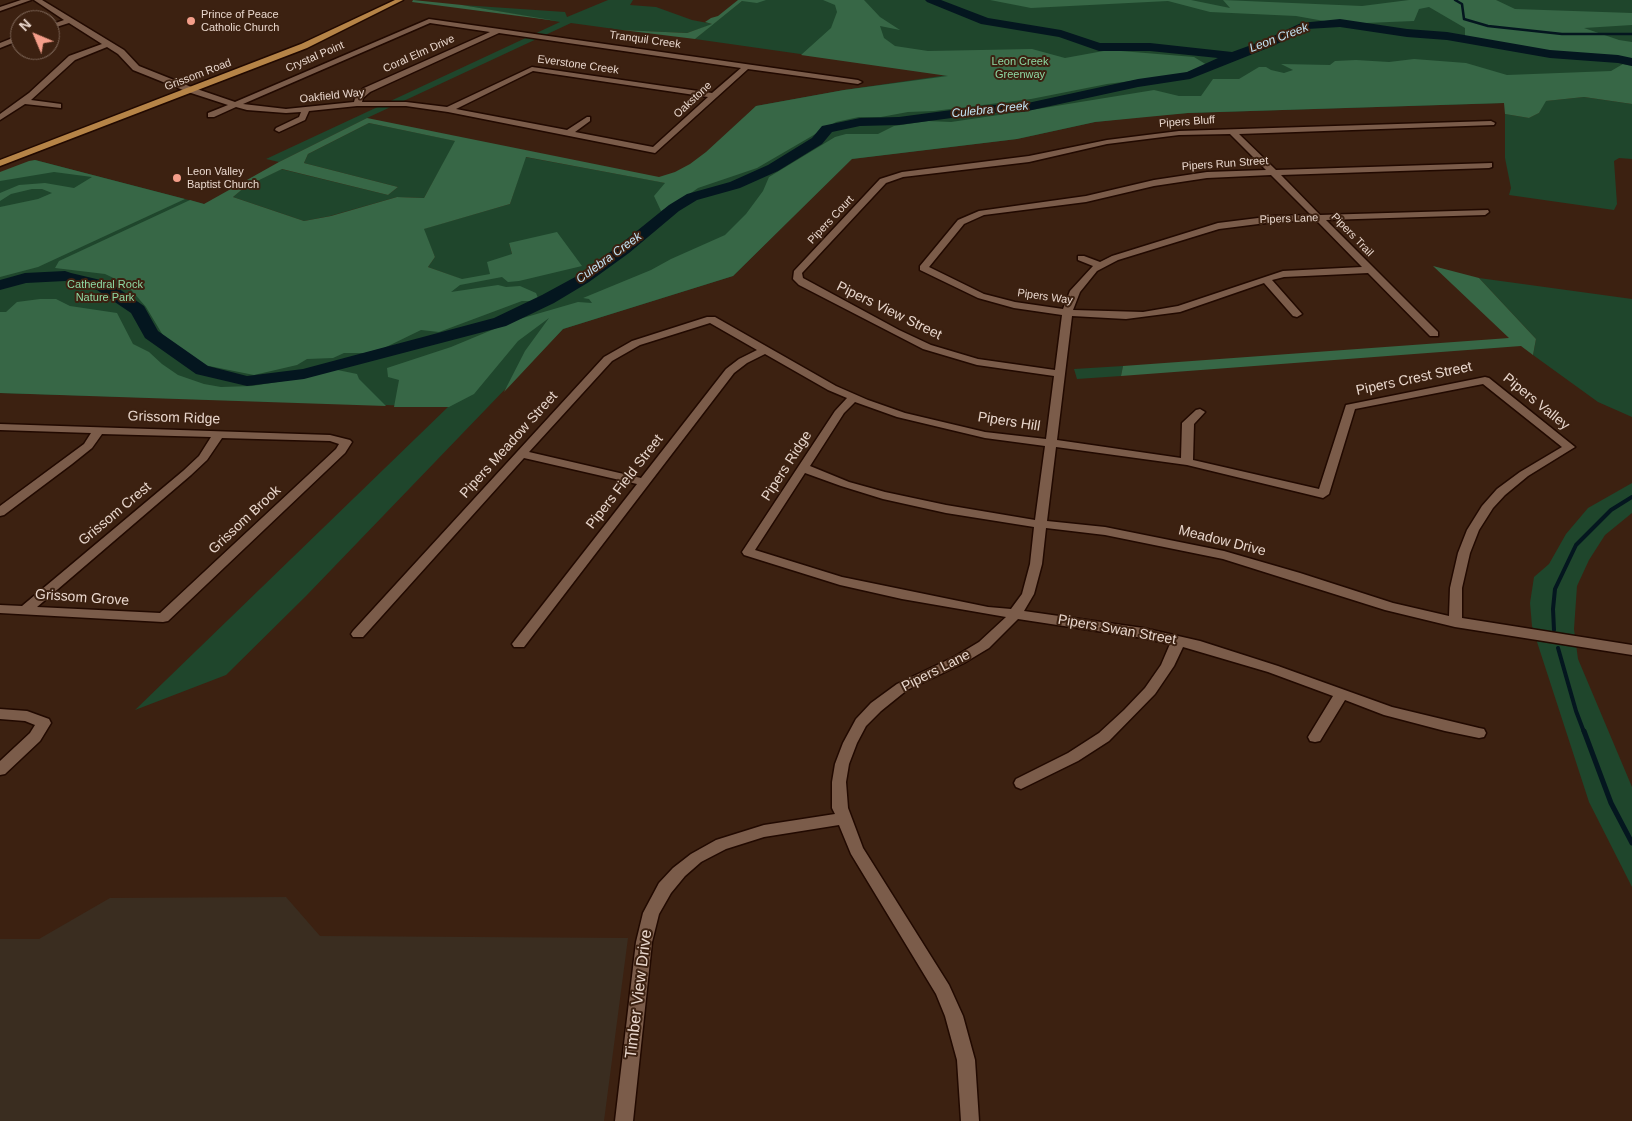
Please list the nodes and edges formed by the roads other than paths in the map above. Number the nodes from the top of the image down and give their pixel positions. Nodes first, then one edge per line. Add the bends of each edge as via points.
1 (28, 0) edge
2 (37, 0) edge
3 (400, 0) edge
4 (0, 9) edge
5 (70, 20) junction
6 (429, 21) joint
7 (60, 24) edge
8 (498, 31) junction
9 (108, 44) junction
10 (747, 66) junction
11 (858, 82) dead end
12 (191, 90) junction
13 (714, 96) junction
14 (24, 101) junction
15 (357, 104) junction
16 (233, 105) junction
17 (58, 106) dead end
18 (306, 110) junction
19 (448, 110) junction
20 (211, 114) dead end
21 (0, 118) edge
22 (587, 119) dead end
23 (1491, 123) dead end
24 (279, 130) dead end
25 (1232, 131) junction
26 (567, 134) junction
27 (655, 150) joint
28 (0, 163) edge
29 (1489, 165) dead end
30 (1273, 172) junction
31 (888, 180) joint
32 (1485, 212) dead end
33 (1319, 218) junction
34 (1081, 258) dead end
35 (1100, 265) junction
36 (923, 268) joint
37 (1370, 270) junction
38 (1266, 279) junction
39 (798, 280) joint
40 (1170, 311) junction
41 (1067, 313) junction
42 (1297, 314) dead end
43 (1178, 318) dead end
44 (711, 319) joint
45 (1434, 334) dead end
46 (765, 350) junction
47 (1059, 374) junction
48 (1485, 380) joint
49 (853, 398) junction
50 (1200, 412) dead end
51 (0, 427) edge
52 (99, 430) junction
53 (218, 434) junction
54 (346, 442) joint
55 (1050, 444) junction
56 (521, 454) junction
57 (1187, 462) junction
58 (803, 468) junction
59 (645, 482) junction
60 (1323, 494) joint
61 (0, 512) edge
62 (1041, 524) junction
63 (748, 552) joint
64 (0, 608) edge
65 (25, 610) junction
66 (1016, 614) junction
67 (163, 618) joint
68 (1455, 623) junction
69 (358, 634) dead end
70 (1178, 642) junction
71 (519, 644) dead end
72 (1632, 650) edge
73 (1341, 695) junction
74 (0, 714) edge
75 (1479, 733) dead end
76 (1315, 737) dead end
77 (0, 770) edge
78 (1021, 783) dead end
79 (844, 819) junction
80 (624, 1121) edge
81 (970, 1121) edge

1 - 4 street
2 - 5 street, Oakfield Way
3 - 12 main road, Grissom Road via 325,37
5 - 7 street
5 - 9 street, Oakfield Way
6 - 8 street, Tranquil Creek
6 - 16 street, Crystal Point
8 - 10 street, Tranquil Creek
8 - 15 street, Coral Elm Drive via 367,90
9 - 12 street, Oakfield Way via 136,68
9 - 14 street via 72,58
10 - 11 street, Tranquil Creek
10 - 13 street, Oakstone
12 - 16 street, Oakfield Way
12 - 28 main road, Grissom Road
13 - 19 street, Everstone Creek via 532,69
13 - 27 street, Oakstone
14 - 17 street
14 - 21 street
15 - 18 street, Oakfield Way
15 - 19 street, Oakfield Way via 406,104
16 - 18 street, Oakfield Way via 264,111
16 - 20 street, Crystal Point
18 - 24 street via 302,118
19 - 26 street, Oakfield Way
22 - 26 street
23 - 25 street, Pipers Bluff
25 - 30 street, Pipers Trail
25 - 31 street, Pipers Bluff via 1140,137 1029,159 902,175
26 - 27 street, Oakfield Way
29 - 30 street, Pipers Run Street
30 - 33 street, Pipers Trail
30 - 36 street, Pipers Run Street via 1178,178 1086,199 982,213 961,222
31 - 39 street, Pipers Court via 797,273
32 - 33 street, Pipers Lane
33 - 35 street, Pipers Lane via 1274,219 1218,226 1129,252
33 - 37 street, Pipers Trail
34 - 35 street
35 - 41 street, Pipers Lane via 1080,283
36 - 41 street, Pipers Way via 996,300
37 - 38 street, Pipers Way via 1283,274
37 - 45 street, Pipers Trail
38 - 40 street, Pipers Way
38 - 42 street
39 - 47 street, Pipers View Street via 927,347 994,365
40 - 41 street, Pipers Way via 1126,316
40 - 43 street
41 - 47 street, Pipers Lane
44 - 46 street, Pipers Hill
44 - 56 street, Pipers Meadow Street via 636,344 614,355
46 - 49 street, Pipers Hill
46 - 59 street, Pipers Field Street via 730,371
47 - 55 street, Pipers Lane
48 - 60 street, Pipers Crest Street via 1350,407
48 - 68 street, Pipers Valley via 1569,447 1524,474 1488,506 1464,553 1456,588
49 - 55 street, Pipers Hill via 942,426
49 - 58 street, Pipers Ridge via 840,411
50 - 57 street via 1188,423
51 - 52 street, Grissom Ridge
52 - 53 street, Grissom Ridge
52 - 61 street via 88,446
53 - 54 street, Grissom Ridge via 330,438
53 - 65 street, Grissom Crest via 187,473
54 - 67 street, Grissom Brook via 341,451
55 - 57 street, Pipers Hill
55 - 62 street, Pipers Lane
56 - 59 street
56 - 69 street, Pipers Meadow Street
57 - 60 street, Pipers Hill
58 - 62 street, Meadow Drive via 883,495
58 - 63 street, Pipers Ridge
59 - 71 street, Pipers Field Street
62 - 66 street, Pipers Lane via 1033,580
62 - 68 street, Meadow Drive via 1114,533 1210,552 1296,576 1390,608
63 - 66 street, Pipers Swan Street via 893,593
64 - 65 street, Grissom Grove
65 - 67 street, Grissom Grove
66 - 70 street, Pipers Swan Street via 1143,633
66 - 79 street, Pipers Lane via 977,650 902,687 868,716 855,733 842,764 839,792
68 - 72 street, Meadow Drive
70 - 73 street, Pipers Swan Street via 1273,669
70 - 78 street via 1150,691 1104,737 1074,757
73 - 75 street, Pipers Swan Street
73 - 76 street
74 - 77 street via 26,716 44,723 35,737
79 - 80 street, Timber View Drive via 764,831 726,842 696,858 665,888 652,913 644,942
79 - 81 street, Pipers Lane via 860,857 943,990 954,1016 966,1060

